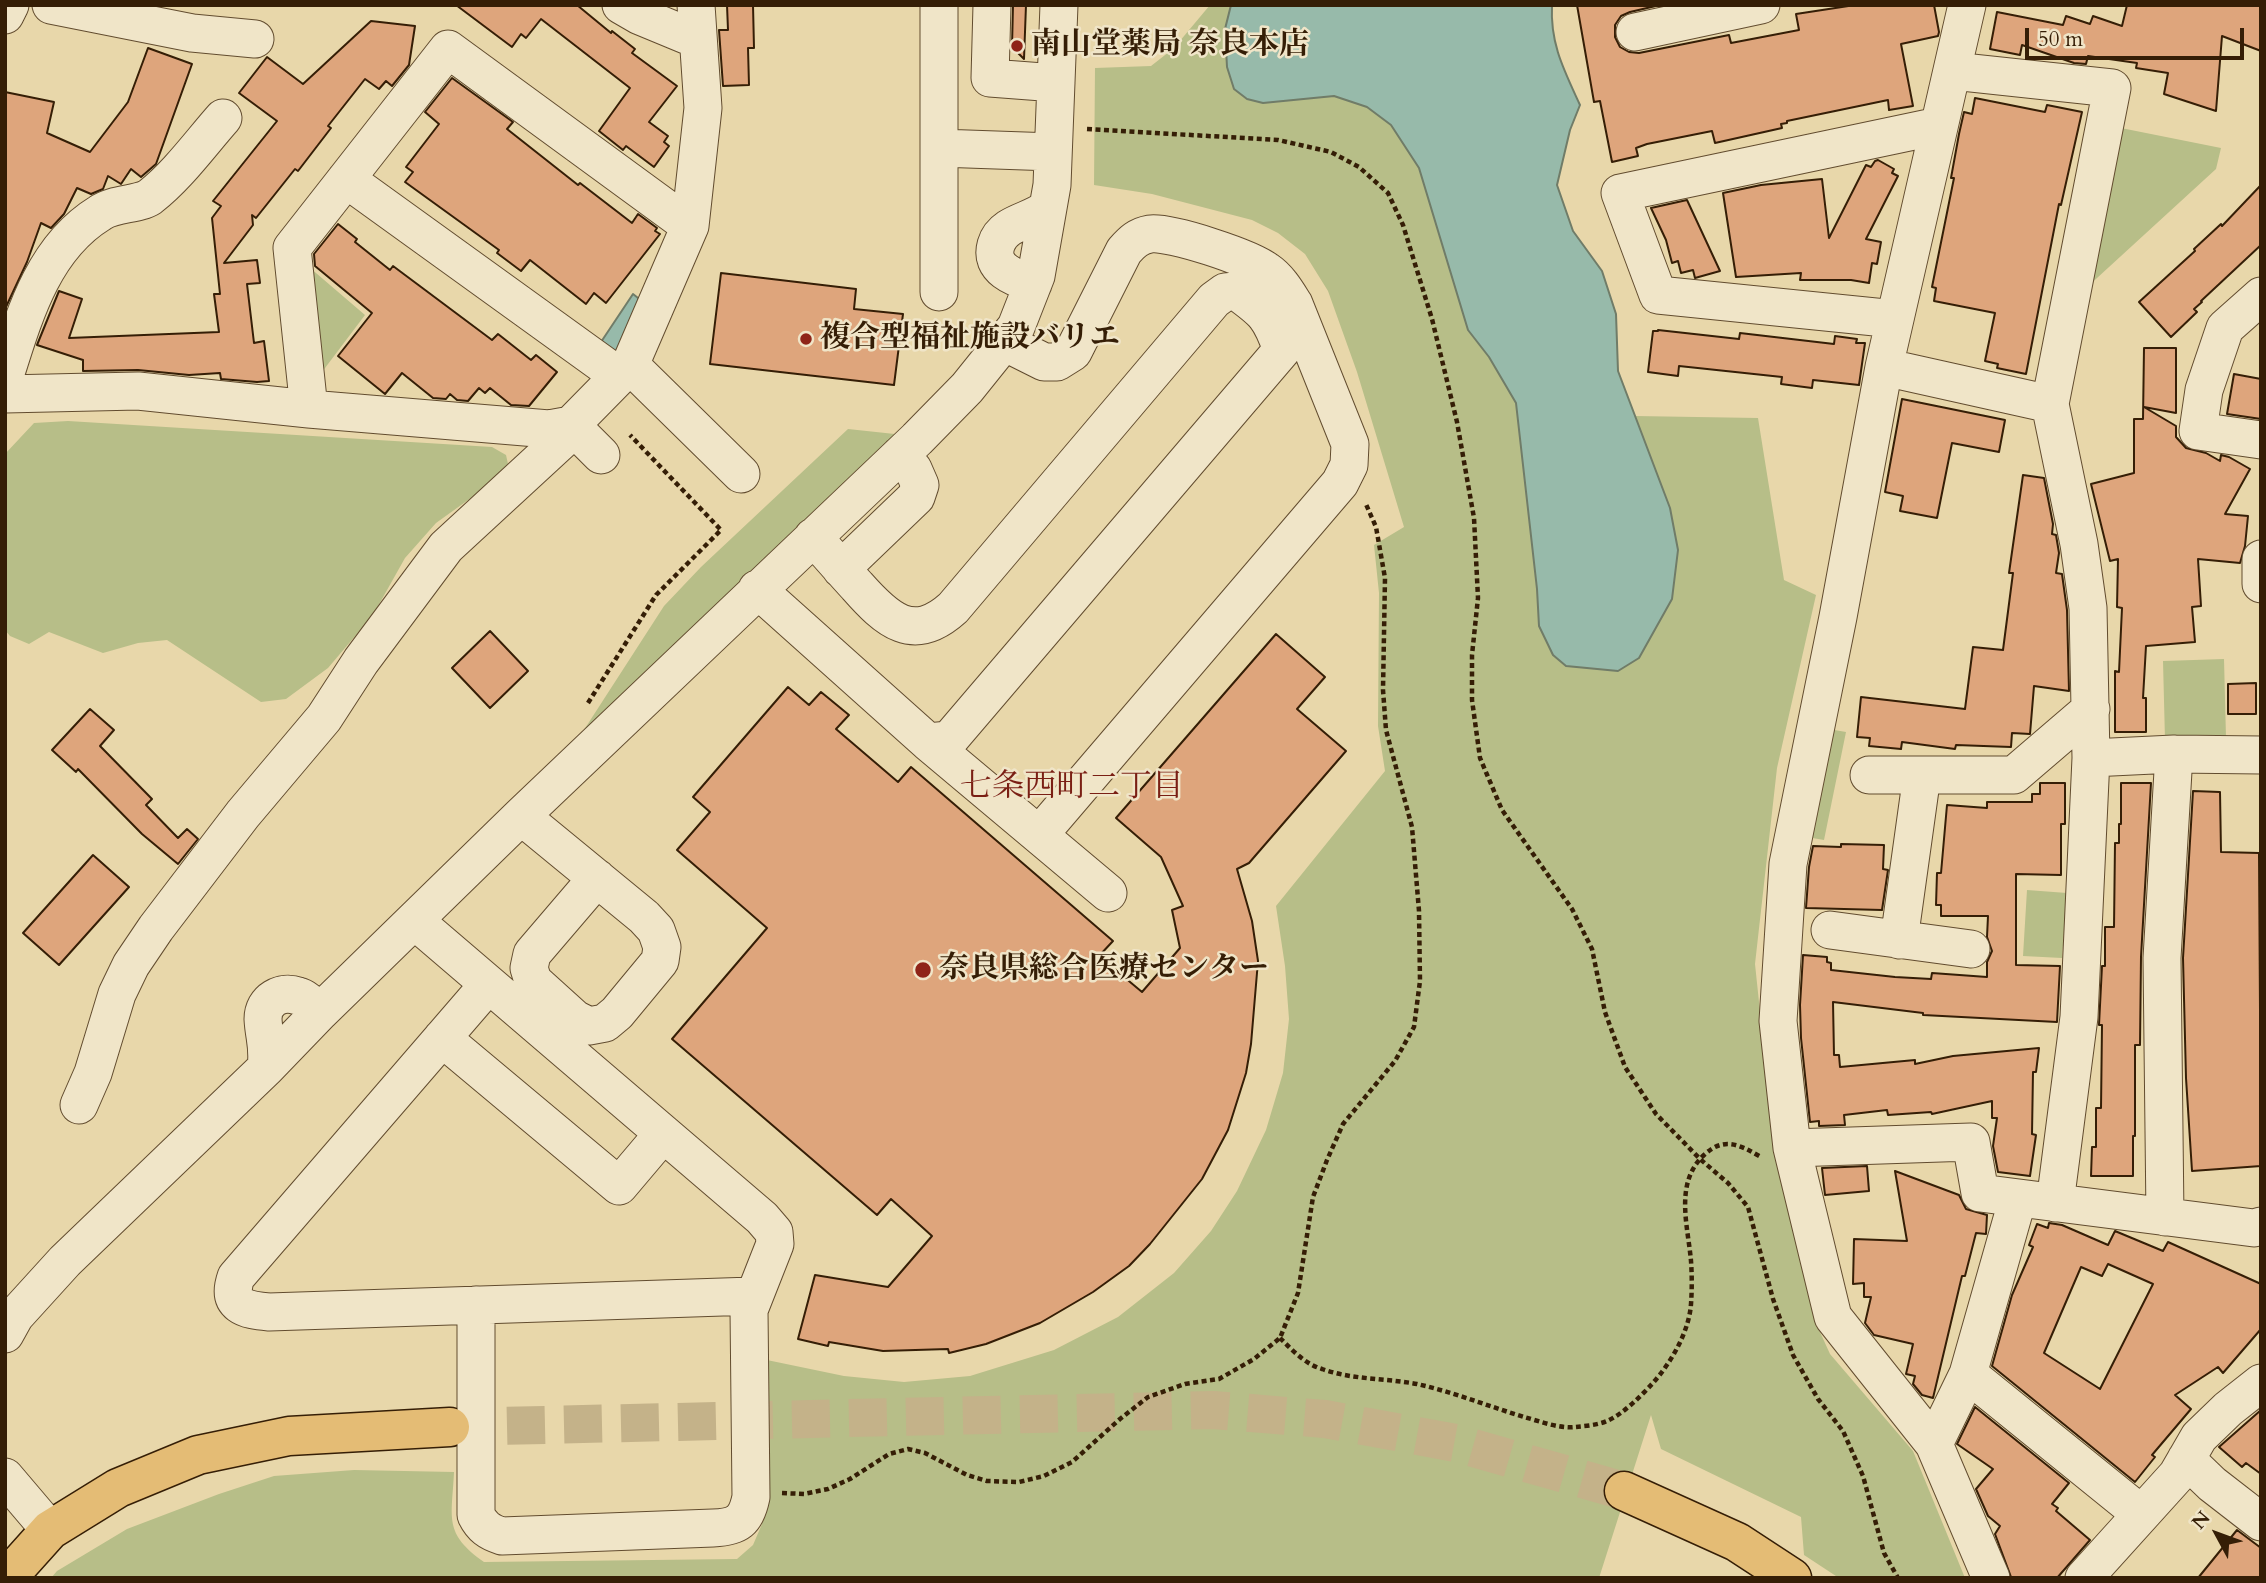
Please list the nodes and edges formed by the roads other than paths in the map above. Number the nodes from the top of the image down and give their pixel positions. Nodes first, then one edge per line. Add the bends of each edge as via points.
1 (10, 5) edge
2 (51, 5) edge
3 (621, 5) edge
4 (939, 5) edge
5 (992, 5) edge
6 (1059, 5) edge
7 (1967, 5) edge
8 (1750, 6) edge
9 (5, 15) edge
10 (697, 23) edge
11 (1635, 32) dead end
12 (255, 40) dead end
13 (1953, 71) junction
14 (1056, 83) junction
15 (223, 118) dead end
16 (1938, 126) junction
17 (1054, 140) junction
18 (939, 148) junction
19 (346, 179) junction
20 (691, 226) junction
21 (939, 292) dead end
22 (2261, 296) edge
23 (1895, 320) junction
24 (1004, 342) junction
25 (1884, 368) junction
26 (625, 371) junction
27 (5, 376) edge
28 (5, 394) edge
29 (2050, 404) junction
30 (309, 409) junction
31 (571, 425) junction
32 (2261, 440) edge
33 (615, 444) road end
34 (900, 455) junction
35 (741, 474) dead end
36 (813, 537) junction
37 (2261, 559) edge
38 (841, 569) junction
39 (2261, 584) edge
40 (757, 589) junction
41 (2091, 709) junction
42 (928, 742) junction
43 (2174, 754) junction
44 (2261, 755) edge
45 (2091, 758) junction
46 (1869, 775) dead end
47 (1922, 775) junction
48 (521, 816) junction
49 (1040, 835) junction
50 (597, 878) junction
51 (1108, 893) dead end
52 (415, 921) junction
53 (1830, 930) dead end
54 (1899, 940) junction
55 (1970, 949) dead end
56 (488, 985) junction
57 (617, 1013) junction
58 (442, 1038) junction
59 (79, 1105) dead end
60 (661, 1132) junction
61 (1796, 1161) junction
62 (2018, 1198) junction
63 (2055, 1203) junction
64 (2165, 1217) junction
65 (2261, 1226) edge
66 (754, 1296) junction
67 (476, 1305) junction
68 (5, 1334) edge
69 (1968, 1374) junction
70 (2261, 1383) edge
71 (450, 1427) tunnel mouth
72 (1934, 1444) junction
73 (2186, 1459) junction
74 (5, 1477) edge
75 (1624, 1491) tunnel mouth
76 (2141, 1514) junction
77 (2261, 1522) edge
78 (50, 1530) junction
79 (7, 1578) edge
80 (1792, 1578) edge
81 (1990, 1578) edge
82 (2084, 1578) edge

1 - 9 street
2 - 12 street via 192,33
3 - 10 street via 640,16
4 - 18 street
5 - 14 street via 990,78
6 - 14 street
7 - 13 street
8 - 11 street
10 - 20 street via 702,108
13 - 16 street
13 - 29 street via 2112,88
14 - 17 street
15 - 27 street via 148,199 103,210 82,224 52,261 29,301
16 - 23 street
16 - 23 street via 1620,193 1658,295
17 - 18 street
17 - 24 street via 1048,208 1011,226 995,249 1006,273 1033,284 1016,327
18 - 21 street
19 - 20 street via 449,49
19 - 26 street
19 - 30 street via 292,248
20 - 26 street
22 - 32 street via 2225,328 2204,390 2198,431
23 - 25 street
24 - 34 street via 967,388
24 - 49 street via 1044,362 1057,362 1073,352 1124,251 1135,239 1170,234 1247,261 1268,271 1281,285 1294,304 1350,444 1349,465 1332,492
25 - 29 street
25 - 61 street via 1788,864 1778,1021
26 - 31 street
26 - 35 street
28 - 30 street via 138,391
29 - 41 street via 2088,608
30 - 31 street via 549,429
31 - 33 street
31 - 59 street via 561,442 446,547 324,718 156,928 117,994
34 - 36 street
34 - 38 street via 920,485 916,497
36 - 38 street
36 - 40 street
37 - 39 street
38 - 42 street via 896,623 914,626 939,621 1214,300 1236,291 1271,321 1282,350 949,740
40 - 42 street
40 - 48 street
41 - 45 street
41 - 47 street via 2014,775
42 - 49 street
43 - 44 street
43 - 45 street
43 - 64 street via 2162,958
45 - 63 street via 2079,1017
46 - 47 street
47 - 54 street
48 - 50 street
48 - 52 street
49 - 51 street
50 - 57 street via 656,930 662,947 660,961
50 - 57 street via 532,954 529,968 533,981 575,1019 589,1026 605,1023
52 - 56 street
52 - 68 street via 320,1012 301,996 290,994 267,1004 263,1016 266,1068 65,1261 15,1316
53 - 54 street
54 - 55 street
56 - 58 street
56 - 60 street
57 - 60 street via 619,1035 610,1053 610,1066 616,1078 639,1097
58 - 60 street via 619,1186
58 - 67 street via 236,1277 232,1290 241,1306 269,1312
60 - 66 street via 774,1232 775,1244
61 - 62 street via 1971,1142 1980,1194
61 - 72 street via 1833,1317
62 - 63 street
62 - 69 street
63 - 64 street
64 - 65 street
66 - 67 street
66 - 67 street via 748,1329 751,1485 747,1513 739,1522 728,1527 502,1536 492,1533 476,1515
69 - 72 street
69 - 76 street
70 - 73 street via 2199,1437
71 - 78 main road via 289,1436 198,1455 118,1488
72 - 81 street
73 - 76 street
73 - 77 street
74 - 78 street
75 - 80 main road via 1737,1542
76 - 82 street
78 - 79 main road

